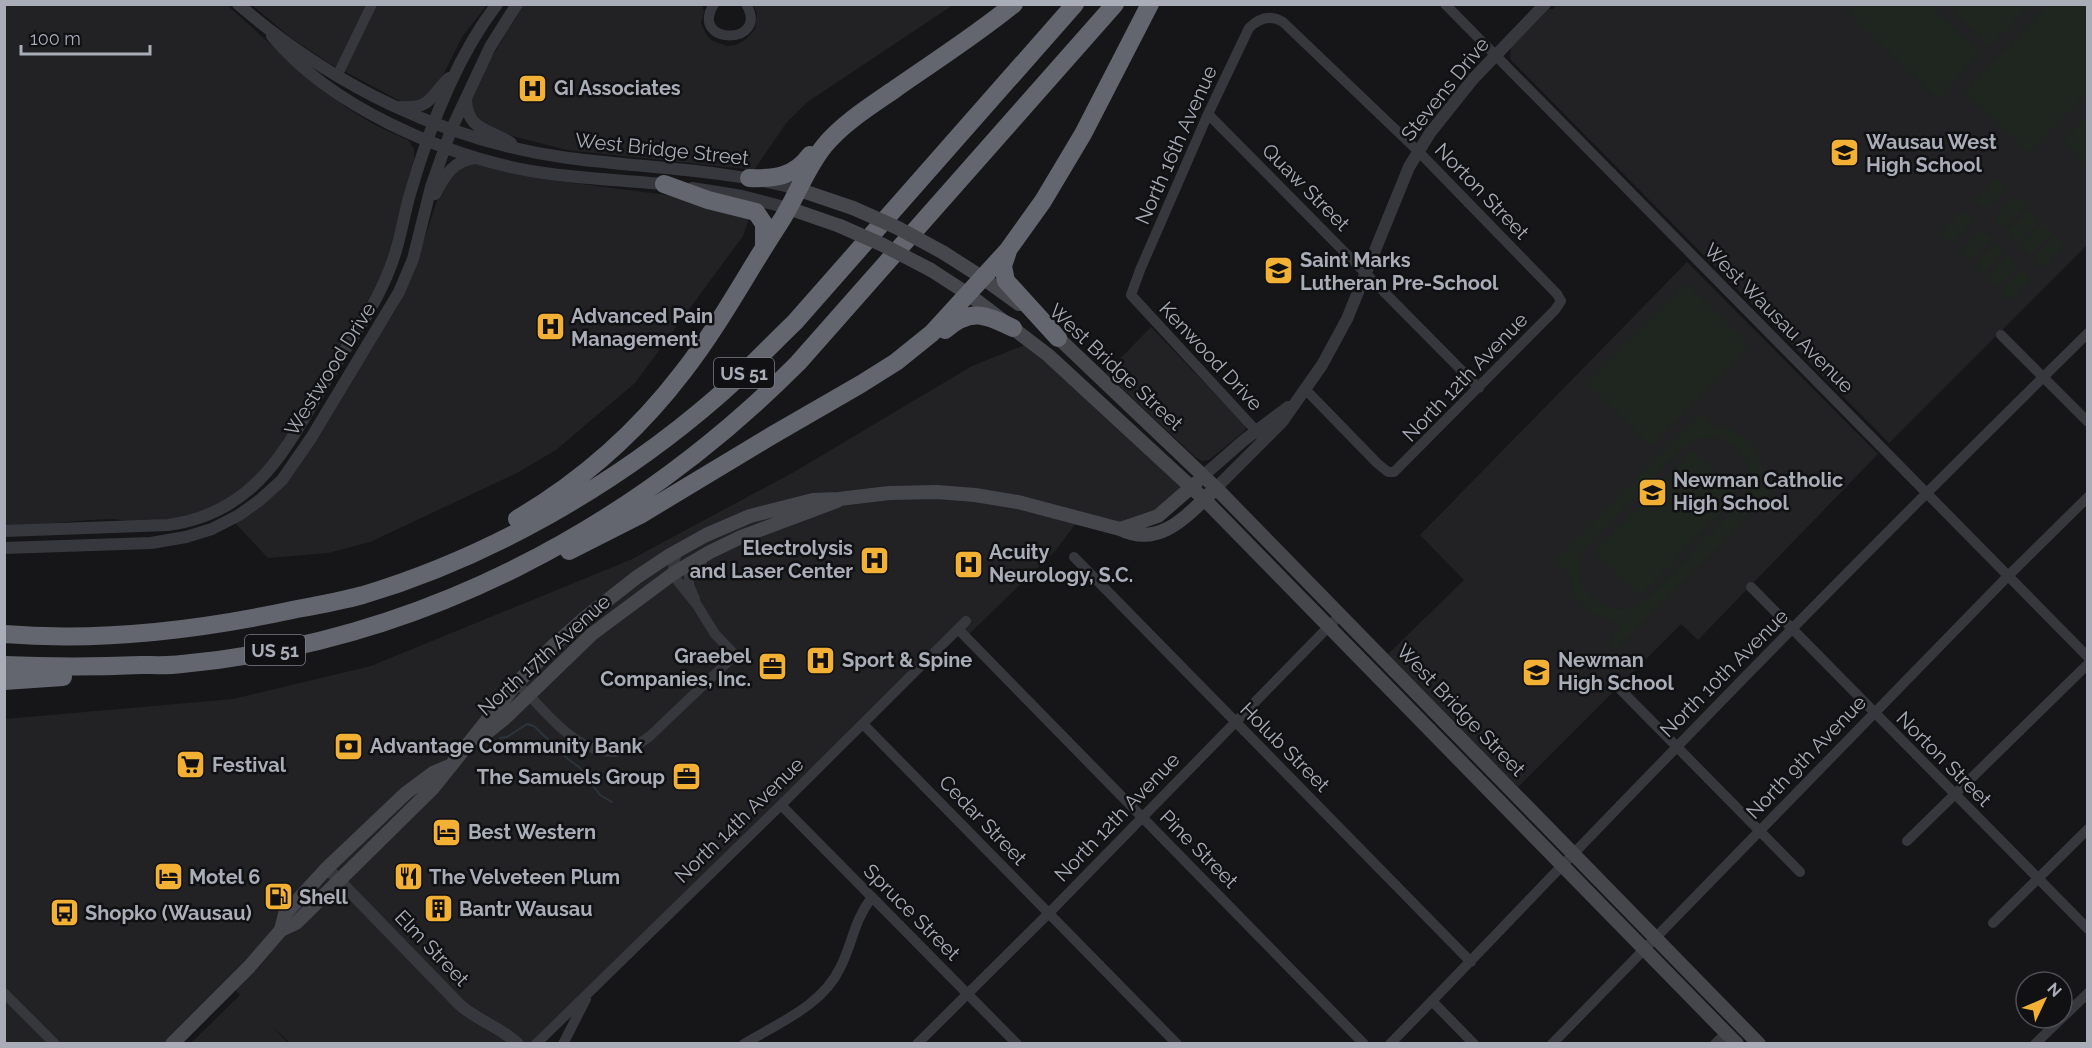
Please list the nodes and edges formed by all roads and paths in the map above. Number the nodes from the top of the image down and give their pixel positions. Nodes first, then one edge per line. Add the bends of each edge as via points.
1 (238, 4) edge
2 (372, 4) edge
3 (497, 4) edge
4 (517, 4) edge
5 (714, 4) edge
6 (746, 4) edge
7 (1014, 4) edge
8 (1075, 4) edge
9 (1115, 4) edge
10 (1150, 4) edge
11 (1445, 4) edge
12 (1545, 4) edge
13 (1266, 18) joint
14 (263, 26) junction
15 (1495, 56) junction
16 (455, 75) junction
17 (337, 76) junction
18 (466, 95) junction
19 (878, 101) junction
20 (395, 107) junction
21 (1208, 114) junction
22 (434, 124) junction
23 (451, 130) junction
24 (427, 140) junction
25 (444, 147) junction
26 (522, 151) junction
27 (1418, 151) junction
28 (478, 158) junction
29 (749, 178) junction
30 (664, 184) junction
31 (797, 189) junction
32 (788, 208) junction
33 (426, 210) junction
34 (764, 246) junction
35 (1008, 250) junction
36 (1366, 273) junction
37 (983, 278) junction
38 (968, 294) junction
39 (1131, 297) joint
40 (1561, 301) joint
41 (1013, 327) junction
42 (2088, 333) edge
43 (2001, 335) dead end
44 (1058, 338) junction
45 (2043, 377) junction
46 (1479, 388) junction
47 (1305, 389) junction
48 (840, 396) junction
49 (2088, 422) edge
50 (1260, 436) junction
51 (1203, 476) junction
52 (1191, 487) junction
53 (1216, 488) junction
54 (1926, 493) junction
55 (2088, 497) edge
56 (839, 499) junction
57 (1204, 499) junction
58 (1120, 529) junction
59 (4, 531) edge
60 (4, 548) edge
61 (678, 550) junction
62 (713, 550) junction
63 (1074, 557) dead end
64 (530, 562) junction
65 (674, 573) junction
66 (2008, 576) junction
67 (1751, 587) dead end
68 (697, 605) junction
69 (314, 606) junction
70 (1341, 614) junction
71 (4, 623) edge
72 (962, 625) joint
73 (1329, 626) junction
74 (1792, 630) junction
75 (154, 632) junction
76 (4, 634) edge
77 (2088, 657) edge
78 (2088, 664) edge
79 (4, 665) edge
80 (178, 665) junction
81 (4, 681) edge
82 (517, 683) junction
83 (1618, 687) dead end
84 (528, 694) junction
85 (1874, 714) junction
86 (1236, 722) junction
87 (863, 724) junction
88 (468, 746) junction
89 (1677, 746) junction
90 (447, 767) junction
91 (1954, 795) junction
92 (781, 805) junction
93 (1142, 817) junction
94 (2088, 829) edge
95 (1759, 830) junction
96 (1907, 841) dead end
97 (1574, 852) junction
98 (1563, 866) junction
99 (327, 868) junction
100 (1800, 872) dead end
101 (2037, 878) junction
102 (338, 879) junction
103 (872, 897) junction
104 (1049, 913) junction
105 (1993, 922) dead end
106 (2088, 929) edge
107 (281, 930) junction
108 (1655, 936) junction
109 (1645, 949) junction
110 (1471, 962) junction
111 (590, 991) junction
112 (4, 993) edge
113 (2088, 993) edge
114 (968, 994) junction
115 (1432, 1001) junction
116 (2074, 1006) edge
117 (2050, 1030) edge
118 (1726, 1033) junction
119 (55, 1044) edge
120 (172, 1044) edge
121 (518, 1044) edge
122 (536, 1044) edge
123 (563, 1044) edge
124 (744, 1044) edge
125 (917, 1044) edge
126 (1017, 1044) edge
127 (1178, 1044) edge
128 (1364, 1044) edge
129 (1390, 1044) edge
130 (1474, 1044) edge
131 (1552, 1044) edge
132 (1715, 1044) edge
133 (1737, 1044) edge
134 (1760, 1044) edge
135 (2035, 1044) edge

1 - 14 street, West Bridge Street
2 - 17 street
3 - 16 street, Westwood Drive
4 - 18 street, Westwood Drive
5 - 6 street via 710,17 713,28 730,37 740,35 749,25
7 - 19 highway
8 - 69 highway, US 51 via 795,321 735,381 680,428 560,509 470,555 394,585
9 - 64 highway, US 51 via 780,381 679,468 628,504
10 - 35 highway via 1071,155
11 - 15 street, West Wausau Avenue
12 - 15 street, Stevens Drive
13 - 21 street, North 16th Avenue via 1249,28
13 - 27 street, Norton Street via 1283,22
14 - 17 street, West Bridge Street
14 - 24 street, West Bridge Street via 293,58 340,96
15 - 27 street, Stevens Drive via 1452,104
15 - 54 street, West Wausau Avenue
16 - 20 street via 422,106
16 - 22 street, Westwood Drive
17 - 20 street, West Bridge Street
18 - 23 street, Westwood Drive
18 - 26 street via 468,112 477,126
19 - 29 highway via 833,129 792,172
19 - 31 highway via 830,139
20 - 22 street, West Bridge Street
21 - 36 street, Quaw Street
21 - 39 street, North 16th Avenue
22 - 23 street, West Bridge Street
22 - 24 street, Westwood Drive
23 - 25 street, Westwood Drive
23 - 26 street, West Bridge Street
24 - 25 street, West Bridge Street
24 - 59 street, Westwood Drive via 396,254 384,283 288,444 259,482 222,509 178,524
25 - 28 street, West Bridge Street
25 - 33 street, Westwood Drive
26 - 29 street, West Bridge Street
27 - 36 street, Stevens Drive
27 - 40 street, Norton Street
28 - 30 street, West Bridge Street via 548,173
28 - 33 street via 464,160 448,171
29 - 31 street, West Bridge Street
30 - 32 street, West Bridge Street via 723,192
30 - 34 highway via 756,212 764,224
31 - 32 highway
31 - 37 main road, West Bridge Street, bridge via 898,228
32 - 34 highway
32 - 38 main road, West Bridge Street, bridge via 883,245
33 - 60 street, Westwood Drive via 413,260 392,305 293,465 260,500 220,526 177,539
34 - 69 highway via 682,373 626,436 594,465 497,531
35 - 37 highway
35 - 44 highway via 1003,266 1006,281
36 - 46 street, Quaw Street
36 - 47 street, Stevens Drive via 1335,342
37 - 38 highway
37 - 44 main road, West Bridge Street
38 - 41 main road, West Bridge Street
38 - 48 highway via 916,346
39 - 50 street, Kenwood Drive
40 - 46 street, North 12th Avenue
41 - 48 highway via 982,315 963,318 908,362
41 - 52 main road, West Bridge Street via 1068,372
42 - 45 street, North 10th Avenue
43 - 45 street
44 - 51 main road, West Bridge Street
45 - 49 street
45 - 54 street, North 10th Avenue
46 - 47 street, North 12th Avenue via 1399,470 1390,472
47 - 50 street, Stevens Drive via 1282,422
48 - 64 highway via 620,527 561,554
50 - 51 street, Stevens Drive
50 - 53 street, Stevens Drive
51 - 52 main road
51 - 53 main road, West Bridge Street
52 - 57 main road, West Bridge Street
52 - 58 main road via 1158,516
53 - 57 main road, North 17th Avenue
53 - 70 main road, West Bridge Street
54 - 66 street, West Wausau Avenue
54 - 74 street, North 10th Avenue
55 - 66 street, North 9th Avenue
56 - 58 main road, North 17th Avenue via 908,492 967,494 1033,505
56 - 61 main road, North 17th Avenue via 813,500 756,514
56 - 62 main road, North 17th Avenue
57 - 58 main road, North 17th Avenue via 1158,533 1139,536
57 - 73 main road, West Bridge Street
61 - 65 street
61 - 82 main road, North 17th Avenue via 593,610
62 - 65 main road, North 17th Avenue
62 - 68 street via 689,574
63 - 86 street, Holub Street
64 - 80 highway, US 51 via 441,602 360,630 271,651
65 - 68 street
65 - 84 main road, North 17th Avenue via 589,636
66 - 77 street, West Wausau Avenue
66 - 85 street, North 9th Avenue
67 - 74 street, Norton Street
68 - 84 street via 715,634 735,655 638,745 612,752 583,746
69 - 75 highway, US 51 via 219,625
70 - 73 street, North 12th Avenue
70 - 97 main road, West Bridge Street
71 - 75 highway via 61,630
72 - 87 street, North 14th Avenue
72 - 93 street, Pine Street
73 - 86 street, North 12th Avenue
73 - 98 main road, West Bridge Street
74 - 85 street, Norton Street
74 - 89 street, North 10th Avenue
75 - 76 highway, US 51 via 83,636
78 - 91 street
79 - 80 highway, US 51
80 - 81 highway via 141,672
82 - 84 street
82 - 88 main road, North 17th Avenue
83 - 89 street
84 - 88 main road, North 17th Avenue
85 - 91 street, Norton Street
85 - 95 street, North 9th Avenue
86 - 93 street, North 12th Avenue
86 - 110 street, Holub Street
87 - 92 street, North 14th Avenue
87 - 104 street, Cedar Street
88 - 90 main road, North 17th Avenue
89 - 95 street
89 - 97 street, North 10th Avenue
90 - 99 main road, North 17th Avenue via 406,793
90 - 102 main road, North 17th Avenue via 433,788
91 - 96 street
91 - 101 street, Norton Street
92 - 103 street, Spruce Street
92 - 111 street, North 14th Avenue
93 - 104 street, North 12th Avenue
93 - 128 street, Pine Street
94 - 101 street
95 - 100 street
95 - 108 street, North 9th Avenue
97 - 98 street, North 10th Avenue
97 - 108 main road, West Bridge Street
98 - 109 main road, West Bridge Street
98 - 110 street, North 10th Avenue
99 - 102 street, Elm Street
99 - 107 main road, North 17th Avenue via 283,917
101 - 105 street
101 - 106 street, Norton Street
102 - 107 main road, North 17th Avenue via 294,925
102 - 121 street, Elm Street via 460,1005 503,1030
103 - 114 street, Spruce Street
103 - 124 street via 861,911 842,966 827,989
104 - 114 street, North 12th Avenue
104 - 127 street, Cedar Street
107 - 120 main road via 249,968
108 - 109 street, North 9th Avenue
108 - 134 main road, West Bridge Street
109 - 118 main road, West Bridge Street
109 - 131 street, North 9th Avenue
110 - 115 street, North 10th Avenue
111 - 122 street, North 14th Avenue
111 - 123 street
112 - 119 street
113 - 116 street
114 - 125 street, North 12th Avenue
114 - 126 street, Spruce Street
115 - 129 street, North 10th Avenue
115 - 130 street
117 - 135 street
118 - 132 street
118 - 133 main road, West Bridge Street

